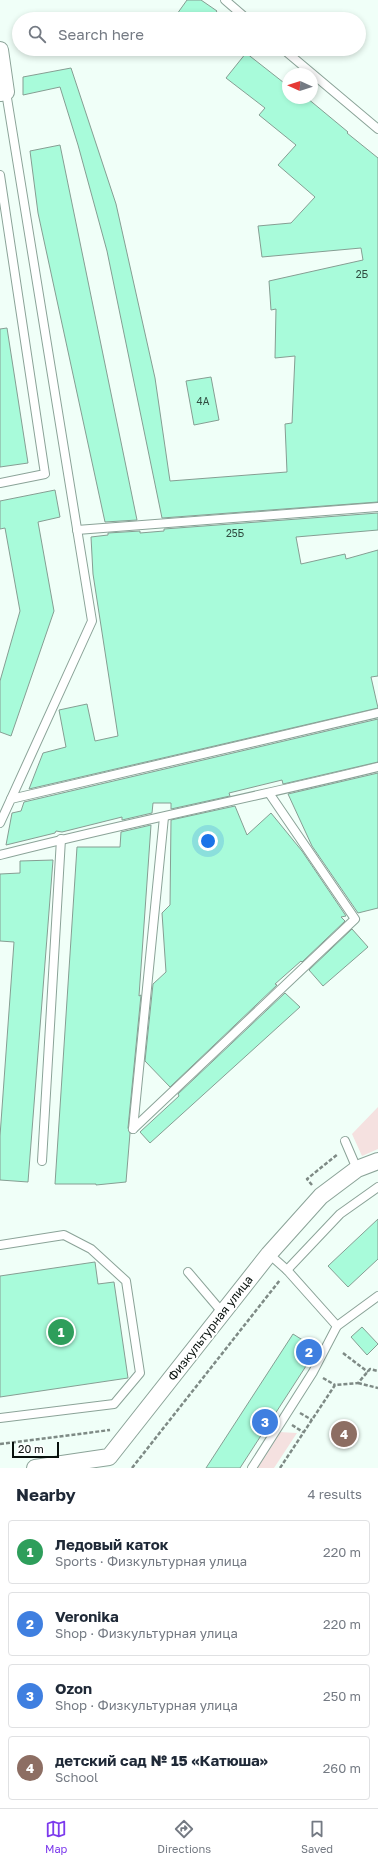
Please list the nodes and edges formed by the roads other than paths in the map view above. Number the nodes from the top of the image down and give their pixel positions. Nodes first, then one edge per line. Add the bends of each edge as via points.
1 (224, 0) edge
2 (239, 12) edge
3 (0, 50) edge
4 (291, 56) edge
5 (3, 92) edge
6 (378, 129) edge
7 (0, 175) edge
8 (0, 483) edge
9 (378, 507) edge
10 (77, 530) junction
11 (378, 713) edge
12 (378, 767) edge
13 (269, 793) junction
14 (11, 799) junction
15 (164, 817) junction
16 (0, 823) edge
17 (62, 839) junction
18 (0, 856) edge
19 (345, 1141) dead end
20 (42, 1161) dead end
21 (378, 1161) edge
22 (357, 1169) junction
23 (378, 1187) edge
24 (0, 1245) edge
25 (269, 1254) junction
26 (287, 1270) junction
27 (188, 1272) dead end
28 (378, 1296) edge
29 (222, 1312) junction
30 (337, 1326) junction
31 (0, 1418) edge
32 (110, 1462) edge
33 (35, 1468) edge
34 (252, 1468) edge

1 - 2 lane
3 - 5 street
4 - 6 lane
5 - 10 lane
7 - 8 lane via 45,474
9 - 10 lane
10 - 14 lane via 92,621
11 - 14 lane
12 - 13 lane
13 - 15 lane
13 - 15 lane via 355,919 133,1129
14 - 16 lane
15 - 17 lane
17 - 18 lane
17 - 20 lane
19 - 22 lane
21 - 22 street, Физкультурная улица
22 - 25 street, Физкультурная улица via 322,1196
23 - 26 lane via 340,1214
24 - 31 lane via 64,1235 97,1254 126,1281 140,1373 114,1404
25 - 26 lane
25 - 29 street, Физкультурная улица
26 - 30 lane
27 - 29 lane
28 - 30 lane
29 - 32 street, Физкультурная улица
30 - 34 lane via 313,1372
32 - 33 street, Физкультурная улица

